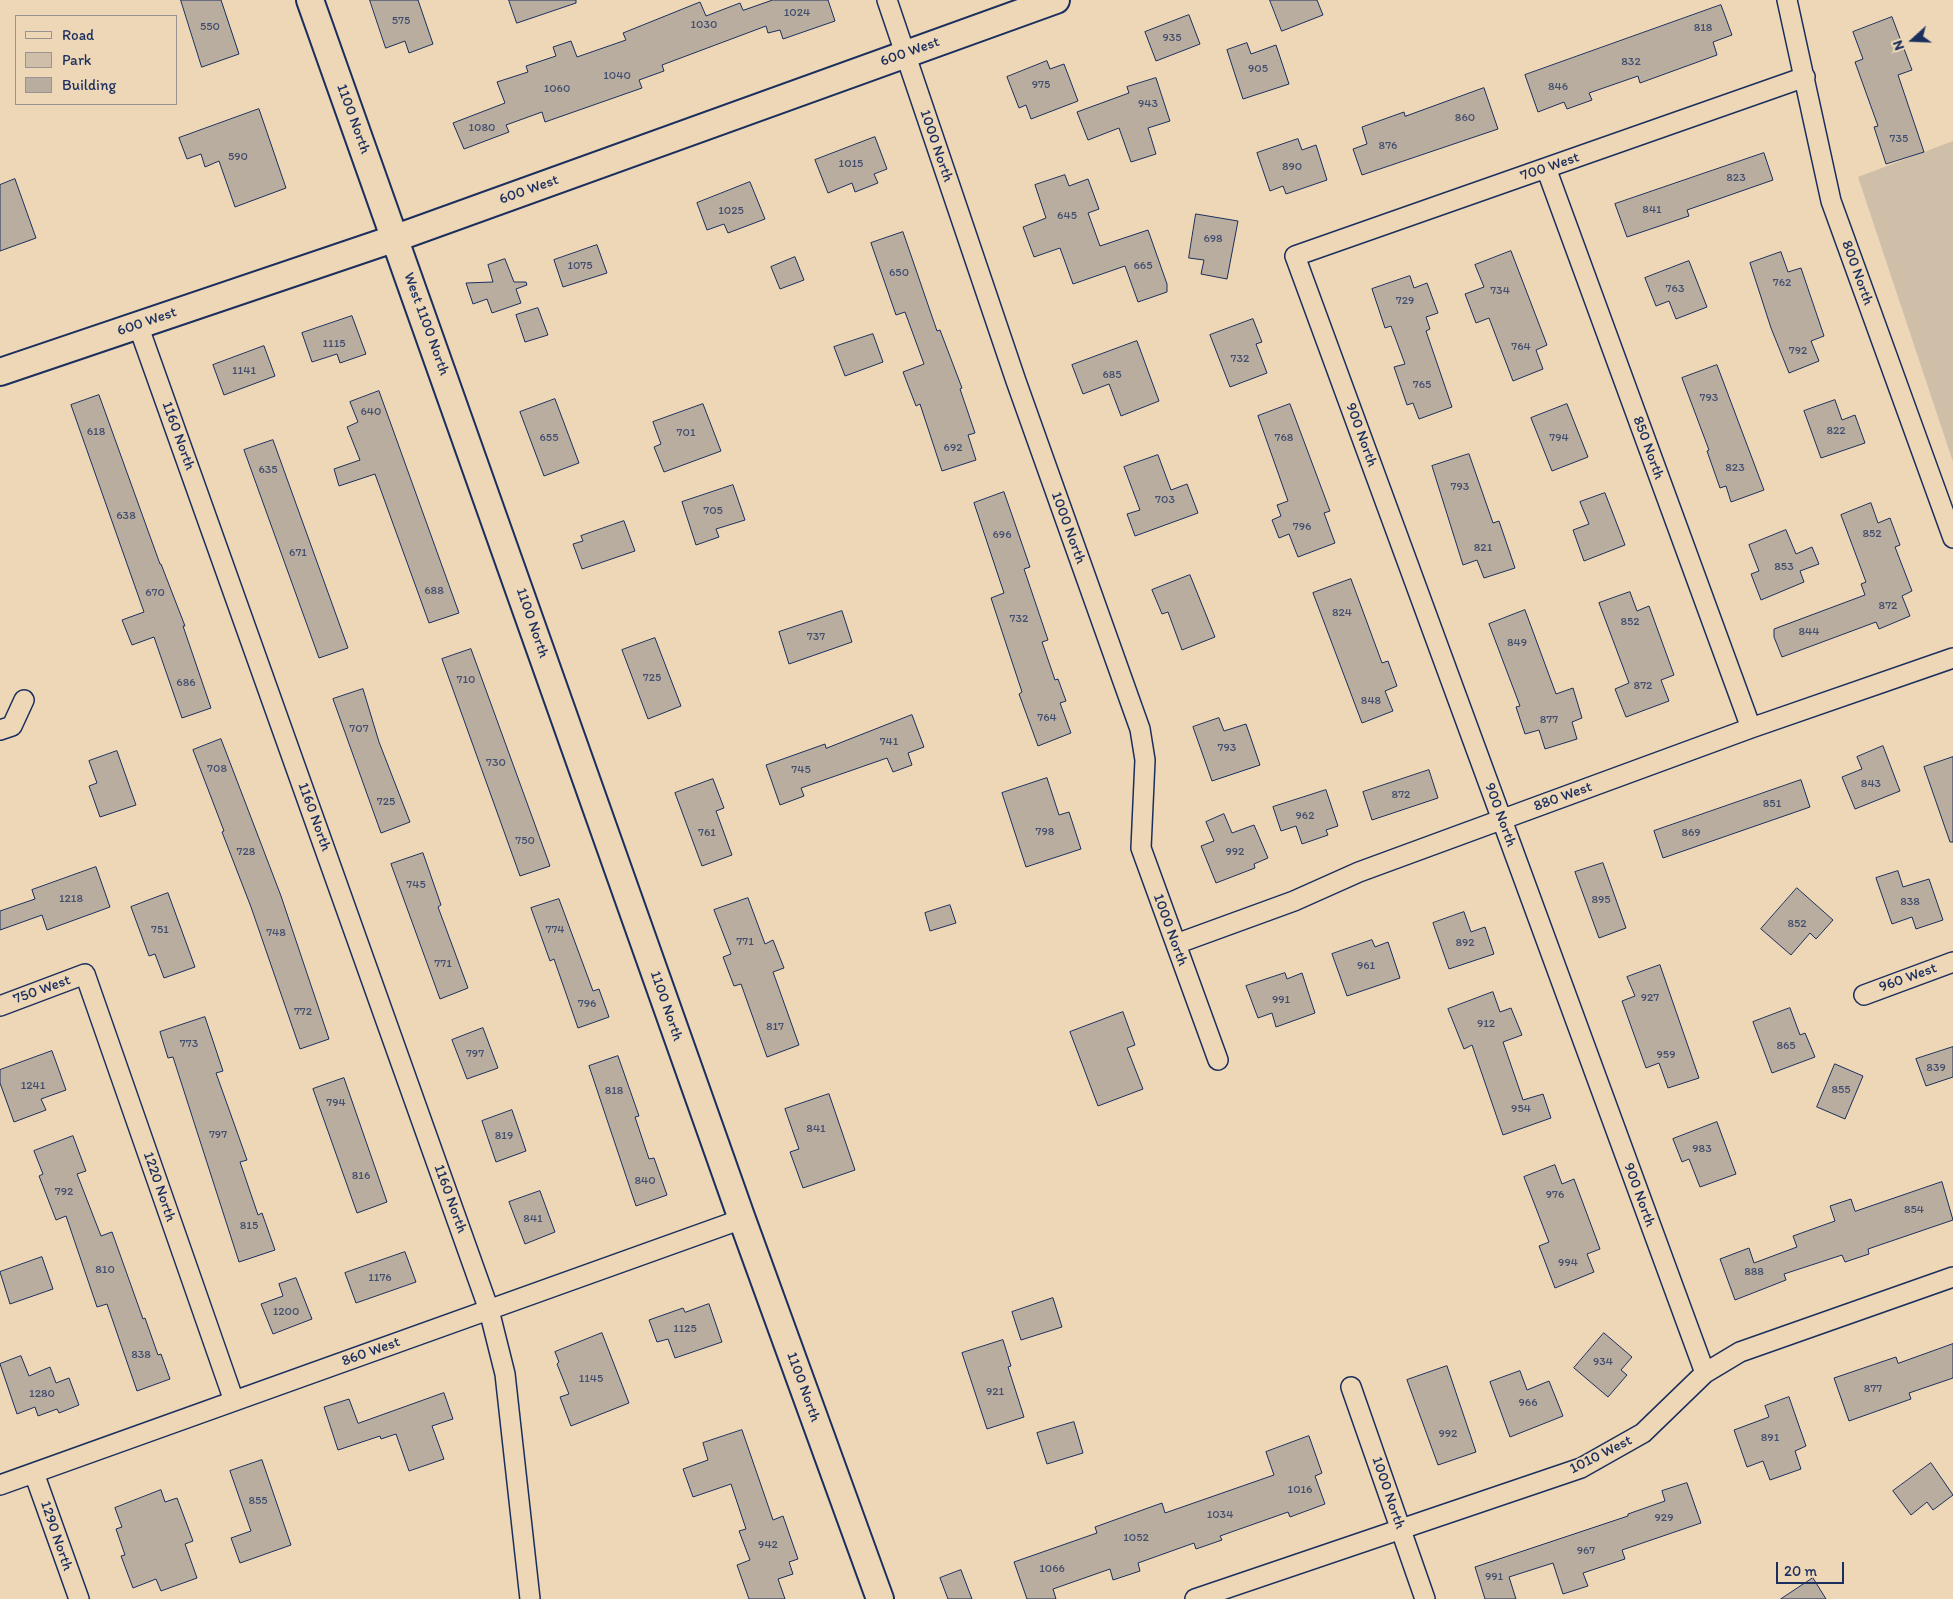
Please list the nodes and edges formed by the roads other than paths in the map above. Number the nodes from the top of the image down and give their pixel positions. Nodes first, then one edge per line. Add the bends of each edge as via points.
1 (310, 0) edge
2 (886, 0) edge
3 (1056, 0) edge
4 (1787, 0) edge
5 (904, 54) junction
6 (1805, 77) junction
7 (1546, 168) junction
8 (396, 238) junction
9 (1295, 256) joint
10 (138, 325) junction
11 (0, 372) edge
12 (457, 411) joint
13 (1953, 538) edge
14 (1953, 658) edge
15 (24, 700) dead end
16 (1751, 728) junction
17 (0, 730) edge
18 (1502, 819) junction
19 (1176, 944) junction
20 (1953, 962) edge
21 (85, 974) joint
22 (1864, 995) dead end
23 (0, 1006) edge
24 (1218, 1060) dead end
25 (742, 1219) junction
26 (1953, 1277) edge
27 (489, 1310) junction
28 (1705, 1373) junction
29 (1351, 1387) dead end
30 (234, 1401) junction
31 (34, 1472) junction
32 (0, 1485) edge
33 (1401, 1530) junction
34 (79, 1599) edge
35 (530, 1599) edge
36 (880, 1599) edge
37 (1195, 1599) edge
38 (1425, 1599) edge

1 - 8 main road, 1100 North
2 - 5 street, 1000 North
3 - 5 main road, 600 West
4 - 6 street, 800 North
5 - 8 main road, 600 West
5 - 19 street, 1000 North via 1140,729 1146,760 1141,848
6 - 7 street, 700 West
6 - 13 street, 800 North via 1831,201
7 - 9 street, 700 West
7 - 16 street, 850 North
8 - 10 main road, 600 West
8 - 12 main road, West 1100 North
9 - 18 street, 900 North
10 - 11 main road, 600 West
10 - 27 street, 1160 North
12 - 25 main road, 1100 North
14 - 16 street, 880 West
15 - 17 street via 12,726
16 - 18 street, 880 West
18 - 19 street, 880 West
18 - 28 street, 900 North
19 - 24 street, 1000 North
20 - 22 street, 960 West
21 - 23 street, 750 West
21 - 30 street, 1220 North
25 - 27 street, 860 West
25 - 36 main road, 1100 North
26 - 28 street, 1010 West via 1740,1352
27 - 30 street, 860 West
27 - 35 street, 1160 North via 505,1374
28 - 33 street, 1010 West via 1643,1433 1581,1468
29 - 33 street, 1000 North
30 - 31 street, 860 West
31 - 32 street, 860 West
31 - 34 street, 1290 North
33 - 37 street, 1010 West
33 - 38 street, 1000 North

